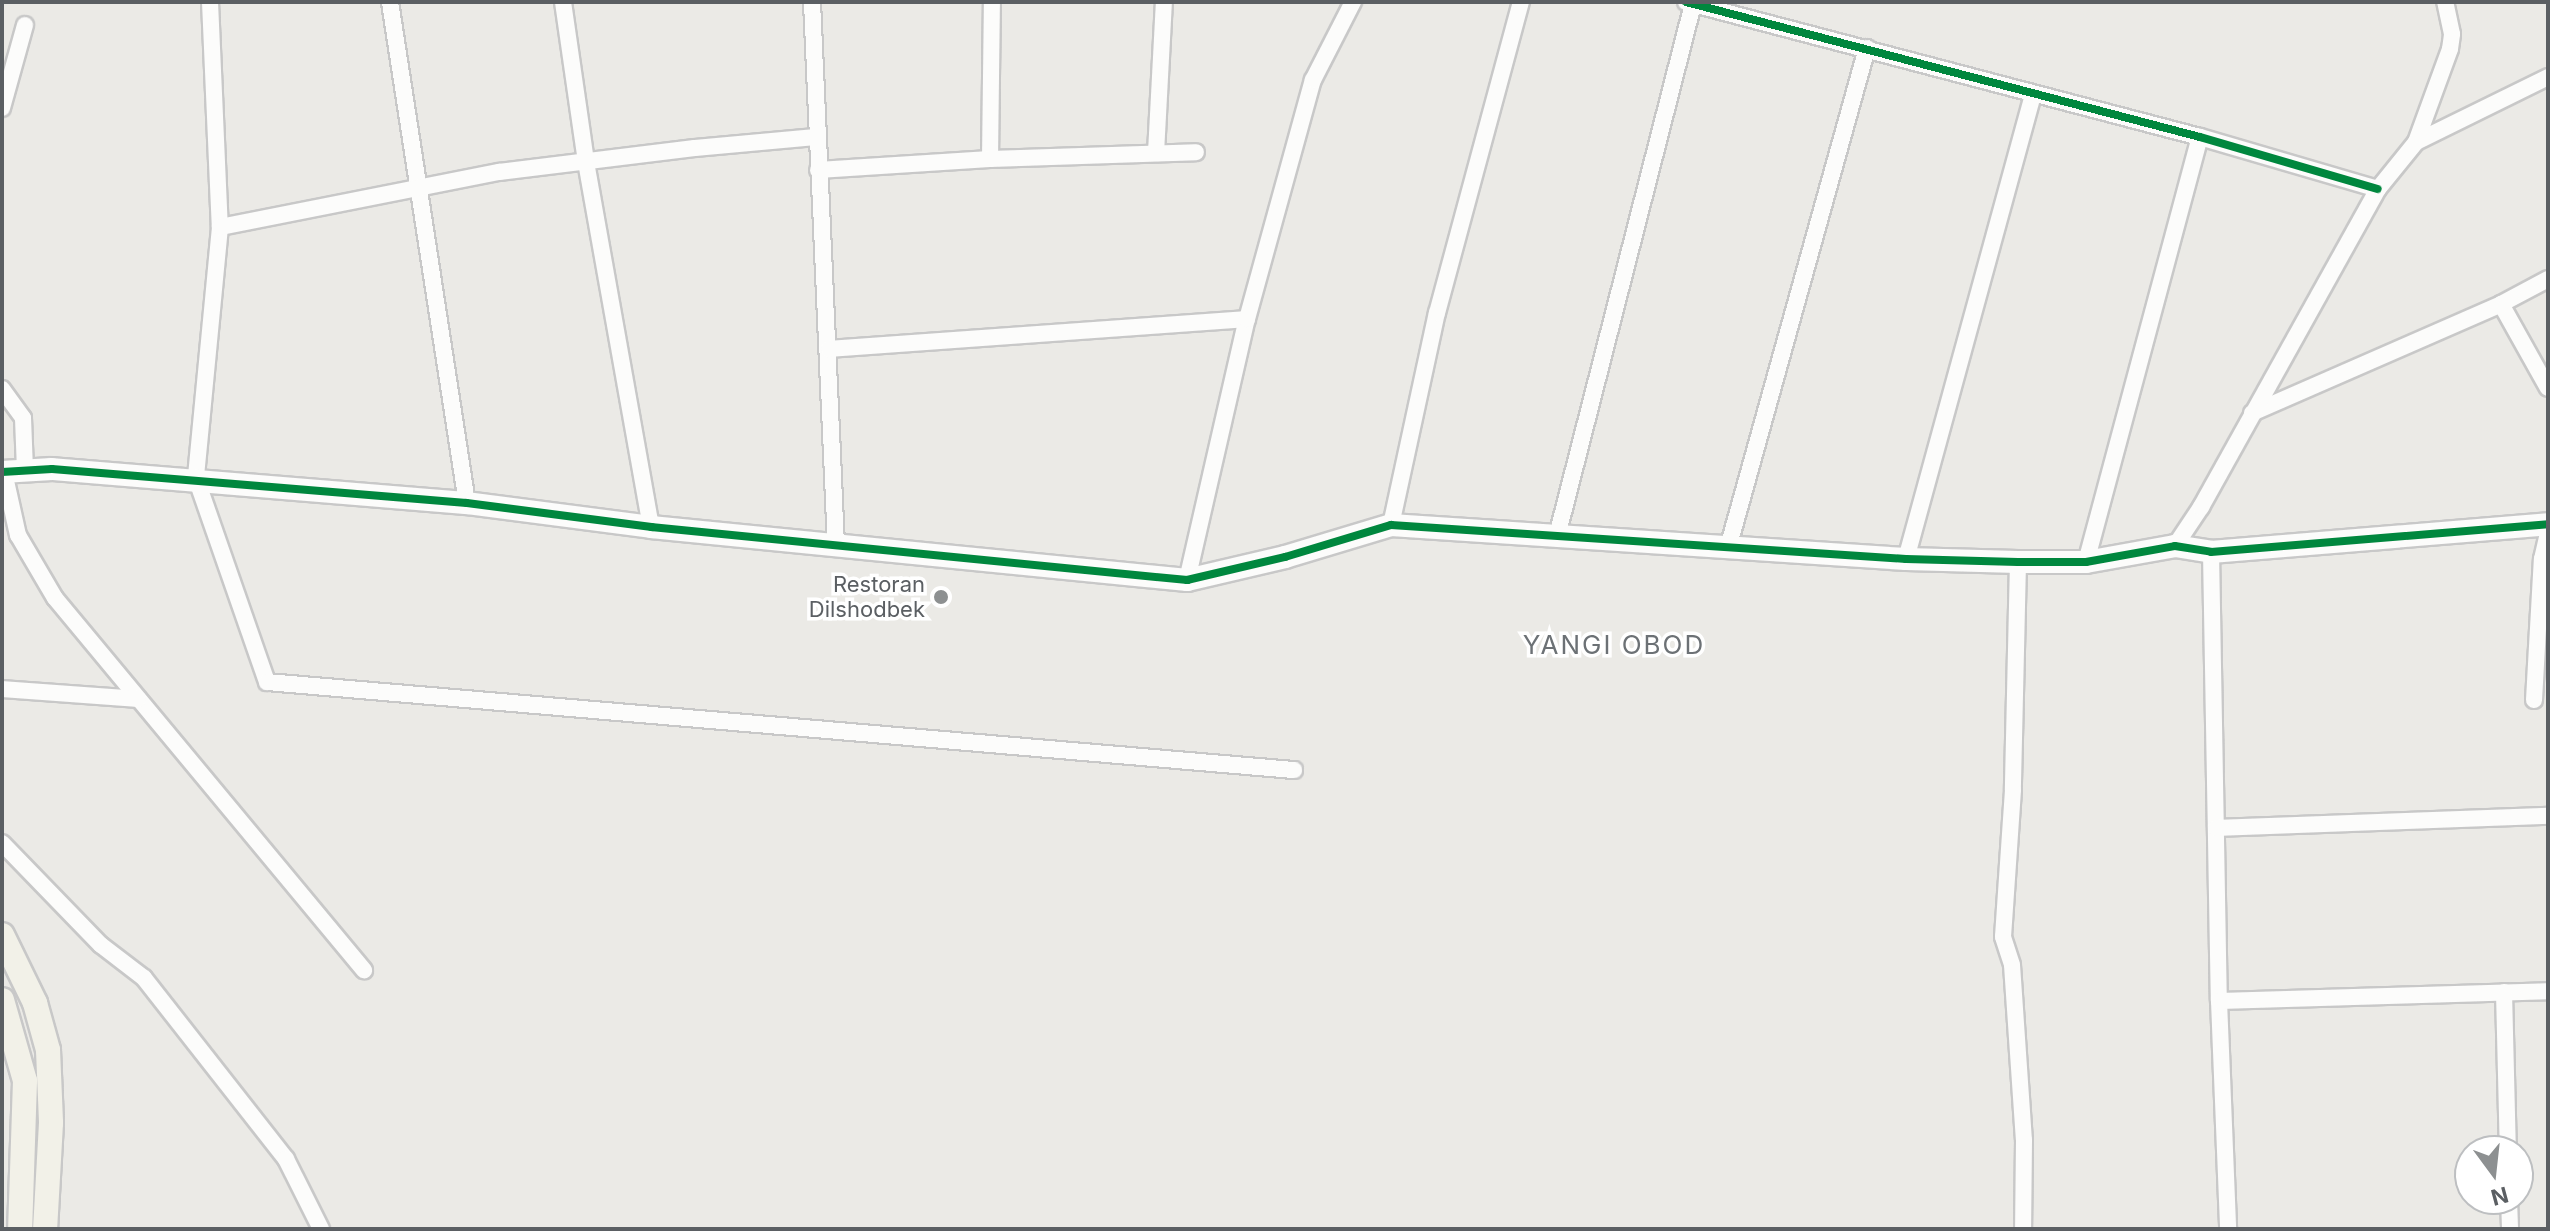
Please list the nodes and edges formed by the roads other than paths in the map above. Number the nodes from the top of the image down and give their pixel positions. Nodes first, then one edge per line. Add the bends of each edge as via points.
1 (210, 2) edge
2 (390, 2) edge
3 (563, 2) edge
4 (812, 2) edge
5 (992, 2) edge
6 (1164, 2) edge
7 (1353, 2) edge
8 (1521, 2) edge
9 (2445, 2) edge
10 (1690, 3) edge
11 (25, 25) dead end
12 (1867, 48) junction
13 (2548, 77) edge
14 (2033, 94) junction
15 (2, 108) edge
16 (815, 137) junction
17 (2200, 137) junction
18 (2416, 142) junction
19 (1196, 152) dead end
20 (1156, 153) junction
21 (990, 159) junction
22 (586, 162) junction
23 (818, 170) junction
24 (419, 189) junction
25 (2378, 189) junction
26 (220, 227) junction
27 (2548, 279) edge
28 (2501, 304) junction
29 (1247, 319) junction
30 (829, 349) junction
31 (2548, 388) edge
32 (2, 389) edge
33 (2252, 413) junction
34 (10, 472) edge
35 (196, 478) junction
36 (467, 503) junction
37 (2548, 524) edge
38 (1391, 525) junction
39 (651, 527) junction
40 (2548, 533) edge
41 (1557, 536) junction
42 (836, 545) junction
43 (2175, 546) junction
44 (1728, 548) junction
45 (2211, 552) junction
46 (1906, 559) junction
47 (2018, 562) junction
48 (2086, 562) junction
49 (1187, 580) junction
50 (2, 689) edge
51 (138, 699) junction
52 (2534, 700) dead end
53 (1294, 770) dead end
54 (2548, 816) edge
55 (2216, 828) junction
56 (2, 843) edge
57 (2, 935) edge
58 (364, 970) dead end
59 (2548, 991) edge
60 (2504, 992) junction
61 (2, 1000) edge
62 (2219, 1001) junction
63 (2508, 1135) edge
64 (20, 1229) edge
65 (45, 1229) edge
66 (321, 1229) edge
67 (2023, 1229) edge
68 (2228, 1229) edge

1 - 26 street
2 - 24 street
3 - 22 street
4 - 16 street
5 - 21 street
6 - 20 street
7 - 29 street via 1313,80
8 - 38 street via 1437,313
9 - 18 street via 2450,49
10 - 12 street
10 - 41 street
11 - 15 street
12 - 14 street
12 - 44 street
13 - 18 street
14 - 17 street
14 - 46 street
16 - 22 street
16 - 23 street
17 - 25 street
17 - 48 street
18 - 25 street
19 - 20 street
20 - 21 street
21 - 23 street
22 - 24 street via 499,172
22 - 39 street
23 - 30 street
24 - 26 street
24 - 36 street
25 - 33 street
26 - 35 street
27 - 28 street
28 - 31 street
28 - 33 street
29 - 30 street
29 - 49 street
30 - 42 street
32 - 34 street via 23,418
33 - 43 street
34 - 35 street via 52,469
34 - 51 street via 18,535 55,598
35 - 36 street
35 - 53 street via 267,682
36 - 39 street
37 - 45 street
38 - 41 street
38 - 49 street
39 - 42 street
40 - 52 street
41 - 44 street
42 - 49 street
43 - 45 street
43 - 48 street
44 - 46 street
45 - 55 street
46 - 47 street
47 - 48 street
47 - 67 street via 2013,790 2003,937 2013,979 2024,1140
50 - 51 street
51 - 58 street
54 - 55 street
55 - 62 street
56 - 66 street via 101,945 144,978 286,1159
57 - 65 main road via 30,991 48,1050 51,1111
59 - 60 street
60 - 62 street
60 - 63 street
61 - 64 main road via 25,1081
62 - 68 street

